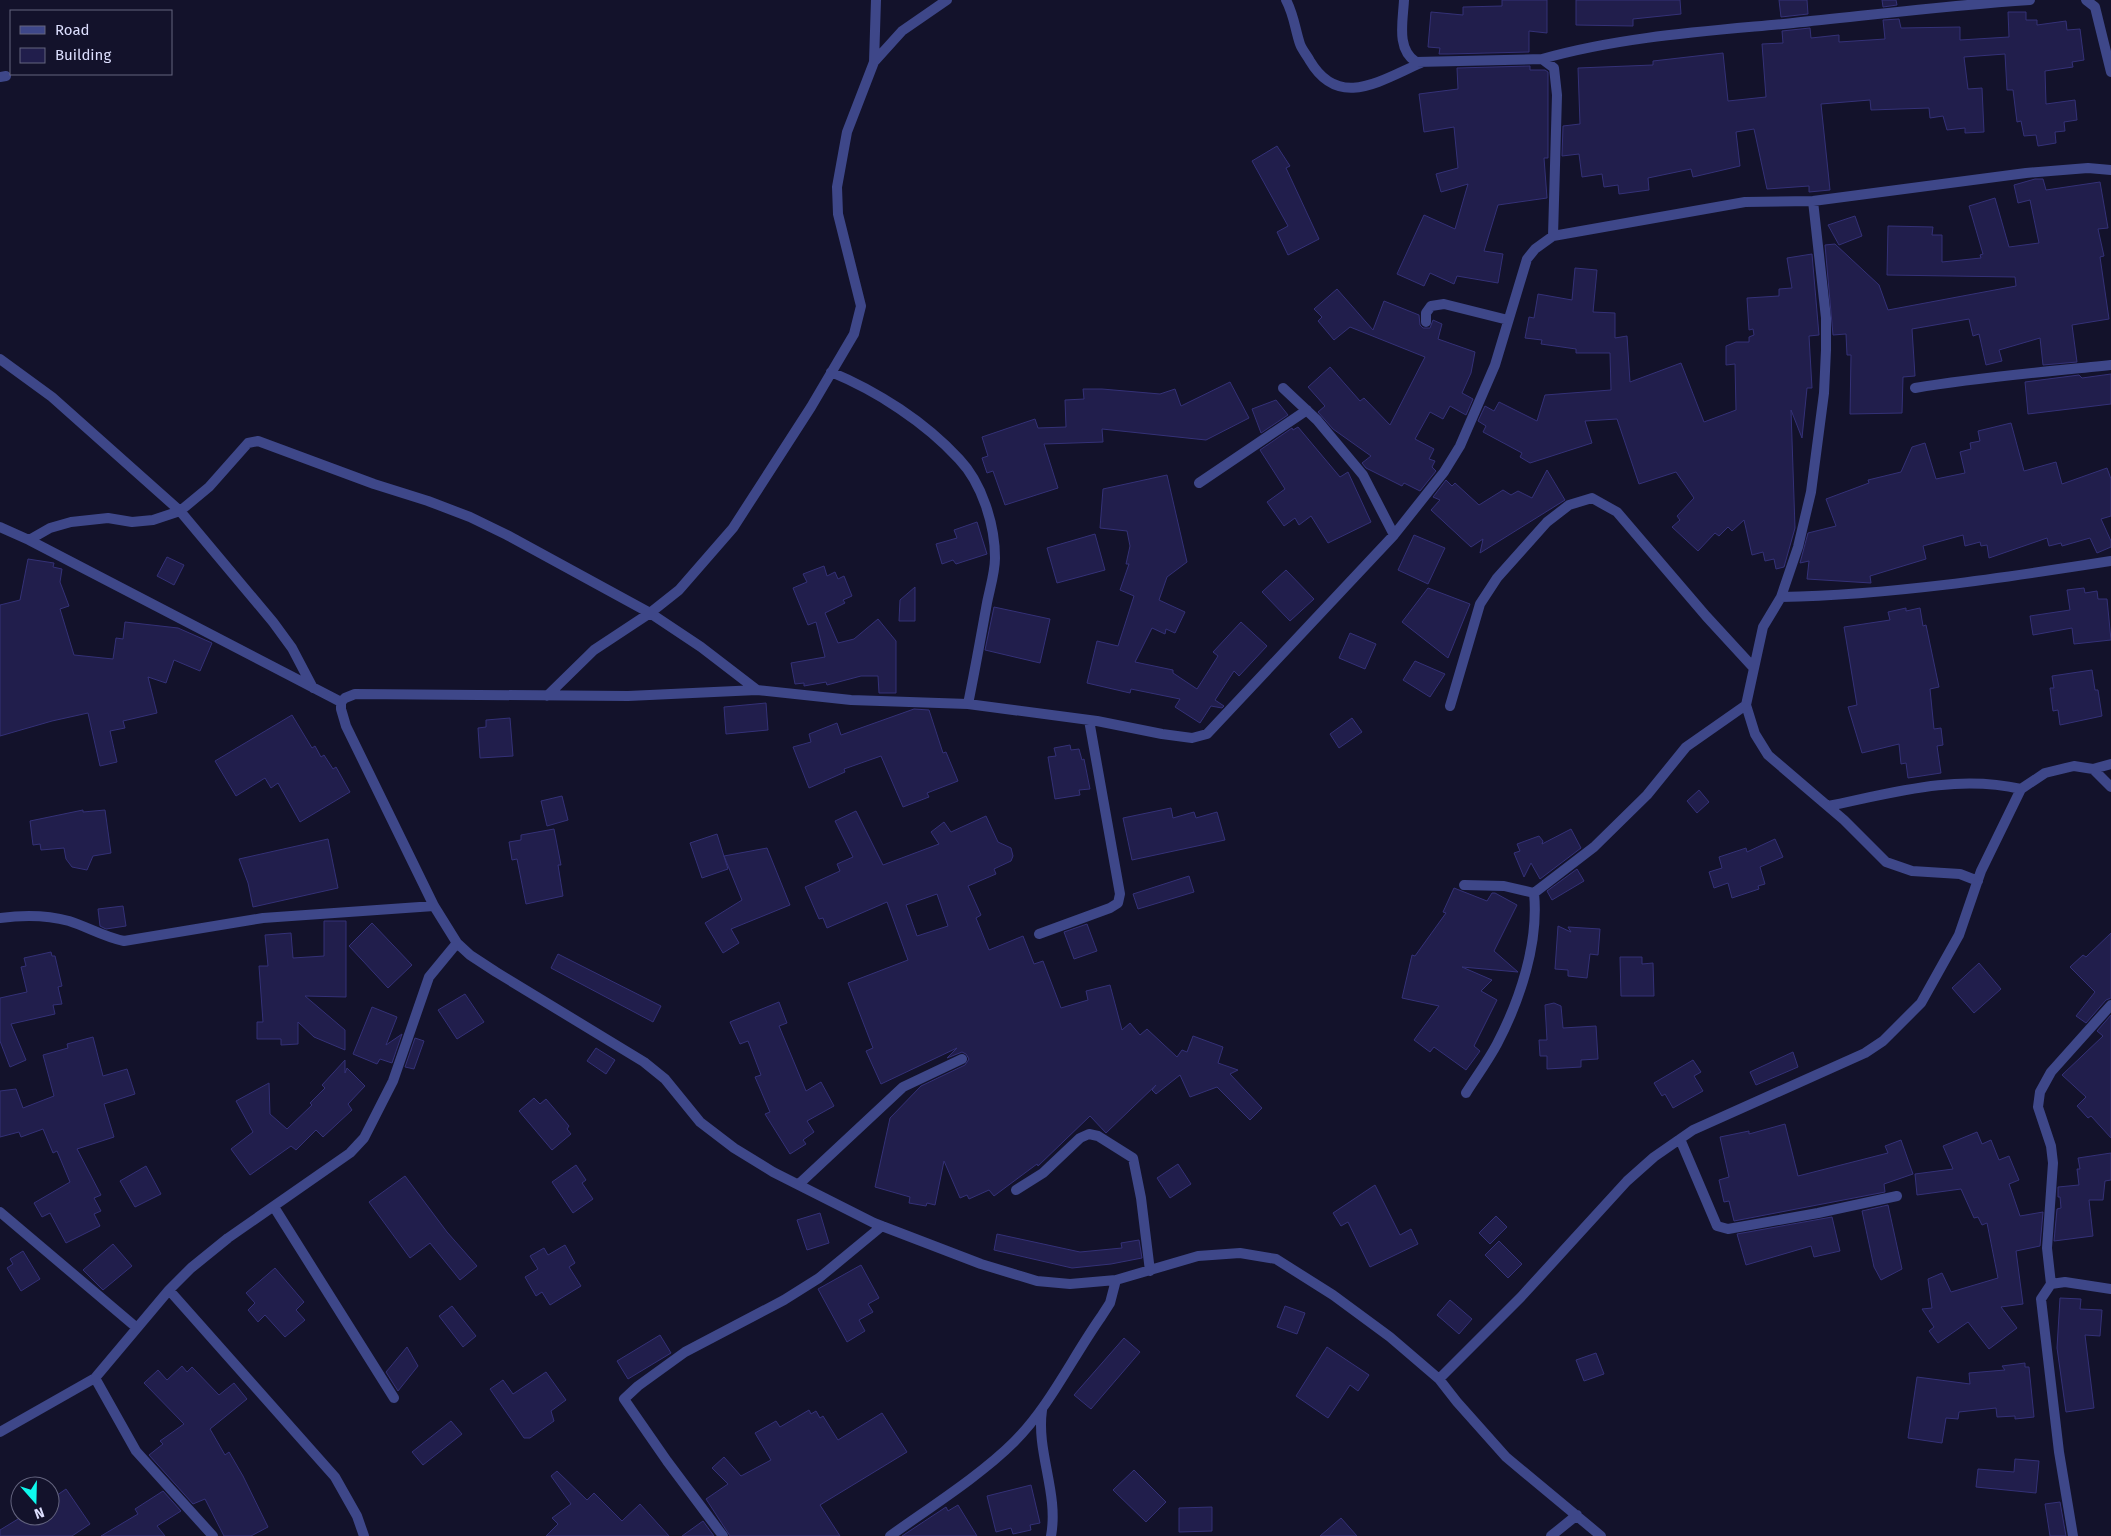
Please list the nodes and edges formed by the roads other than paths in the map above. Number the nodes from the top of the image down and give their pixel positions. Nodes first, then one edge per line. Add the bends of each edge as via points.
1 (876, 0) edge
2 (947, 0) edge
3 (1286, 0) edge
4 (1404, 0) edge
5 (2030, 0) edge
6 (2086, 0) edge
7 (1542, 59) junction
8 (874, 62) junction
9 (1421, 63) junction
10 (2111, 72) edge
11 (2111, 170) edge
12 (1813, 201) junction
13 (1554, 236) junction
14 (1508, 320) junction
15 (1426, 322) dead end
16 (0, 359) edge
17 (2111, 365) edge
18 (831, 372) junction
19 (1283, 388) dead end
20 (1915, 388) dead end
21 (1307, 410) junction
22 (1199, 483) dead end
23 (180, 512) junction
24 (0, 527) edge
25 (1394, 535) junction
26 (29, 540) junction
27 (2111, 561) edge
28 (1781, 597) junction
29 (650, 613) junction
30 (1752, 666) junction
31 (313, 688) junction
32 (756, 690) junction
33 (547, 696) junction
34 (341, 702) junction
35 (968, 704) junction
36 (1746, 705) junction
37 (1450, 706) dead end
38 (1089, 720) junction
39 (2111, 764) edge
40 (2093, 769) junction
41 (2111, 787) edge
42 (2021, 789) junction
43 (1828, 806) junction
44 (1978, 881) junction
45 (1464, 885) dead end
46 (1534, 894) junction
47 (434, 906) junction
48 (0, 918) edge
49 (1039, 934) dead end
50 (458, 943) junction
51 (2111, 1005) edge
52 (962, 1058) dead end
53 (1466, 1093) dead end
54 (1680, 1139) junction
55 (799, 1184) junction
56 (1016, 1190) dead end
57 (1897, 1196) dead end
58 (274, 1207) junction
59 (0, 1212) edge
60 (882, 1226) junction
61 (1150, 1271) junction
62 (1116, 1280) junction
63 (2051, 1284) junction
64 (169, 1290) junction
65 (2111, 1290) edge
66 (137, 1328) junction
67 (95, 1378) junction
68 (1440, 1380) junction
69 (394, 1398) dead end
70 (1042, 1409) junction
71 (0, 1432) edge
72 (1577, 1515) junction
73 (213, 1536) edge
74 (364, 1536) edge
75 (723, 1536) edge
76 (890, 1536) edge
77 (1051, 1536) edge
78 (1551, 1536) edge
79 (1601, 1536) edge
80 (2072, 1536) edge

1 - 8 street
2 - 8 street via 902,31
3 - 9 street via 1294,14 1300,44 1317,74 1333,86 1364,88
4 - 9 street via 1402,40 1410,58
5 - 7 street via 1709,32 1598,46
6 - 10 street via 2095,7
7 - 9 street
7 - 13 street via 1554,68 1557,95
8 - 18 street via 847,132 837,187 838,214 861,306 854,334
11 - 12 street via 2088,168 2026,173
12 - 13 street via 1746,202
12 - 28 street via 1826,318 1824,393 1809,505
13 - 14 street via 1527,259
14 - 15 street via 1444,304 1431,306 1426,313
14 - 25 street via 1495,365 1460,446 1444,472
16 - 23 street via 52,397
17 - 20 street via 1974,378
18 - 29 street via 733,528 679,590
18 - 35 street via 863,386 928,431 960,460 972,477 984,505 992,526 995,558
19 - 21 street
21 - 22 street
21 - 25 street via 1363,474
23 - 26 street via 132,522 108,518 71,522 50,528
23 - 29 street via 209,487 248,443 258,441 470,517 586,576
23 - 31 street via 273,622 292,648
24 - 26 street
25 - 38 street via 1206,734 1192,738
26 - 31 street
27 - 28 street via 1902,589
28 - 30 street via 1763,627
29 - 32 street
29 - 33 street via 594,650
30 - 36 street
30 - 37 street via 1617,512 1592,498 1569,505 1547,522 1498,578 1480,604
31 - 34 street
32 - 33 street
32 - 35 street via 851,700
33 - 34 street via 355,694
34 - 47 street via 346,726
35 - 38 street
36 - 43 street via 1755,734 1768,755
36 - 46 street via 1686,747 1647,795 1594,847
38 - 49 street via 1120,894 1118,903
39 - 40 street
40 - 41 street
40 - 42 street via 2074,766 2045,773
42 - 43 street via 1993,782 1945,783
42 - 44 street
43 - 44 street via 1886,862 1912,871 1960,874
44 - 54 street via 1959,935 1921,1003 1883,1040 1865,1053 1735,1110
45 - 46 street via 1504,886
46 - 53 street via 1536,912 1522,980 1496,1046
47 - 48 street via 263,918 124,941 70,921 42,916
47 - 50 street
50 - 55 street via 496,972 644,1062 665,1079 700,1122 734,1148
50 - 58 street via 429,977 393,1081 364,1138 350,1153
51 - 63 street via 2051,1072 2040,1092 2038,1107 2053,1163 2047,1248
52 - 55 street via 903,1087
54 - 57 street via 1716,1226 1722,1228 1818,1213
54 - 68 street via 1627,1181
55 - 60 street
56 - 61 street via 1043,1172 1080,1138 1089,1134 1098,1136 1132,1158 1141,1198
58 - 64 street via 228,1238
58 - 69 street
59 - 66 street
60 - 62 street via 981,1264 1037,1281 1070,1284
60 - 75 street via 820,1278 685,1352 624,1399
61 - 62 street
61 - 68 street via 1198,1256 1240,1253 1276,1259 1334,1295
62 - 70 street via 1110,1303
63 - 65 street via 2065,1282
63 - 80 street via 2041,1299
64 - 66 street
64 - 74 street via 335,1478 357,1516
66 - 67 street
67 - 71 street
67 - 73 street via 136,1451
68 - 72 street via 1506,1457
70 - 76 street via 1014,1442
70 - 77 street via 1040,1427 1053,1503
72 - 78 street
72 - 79 street

